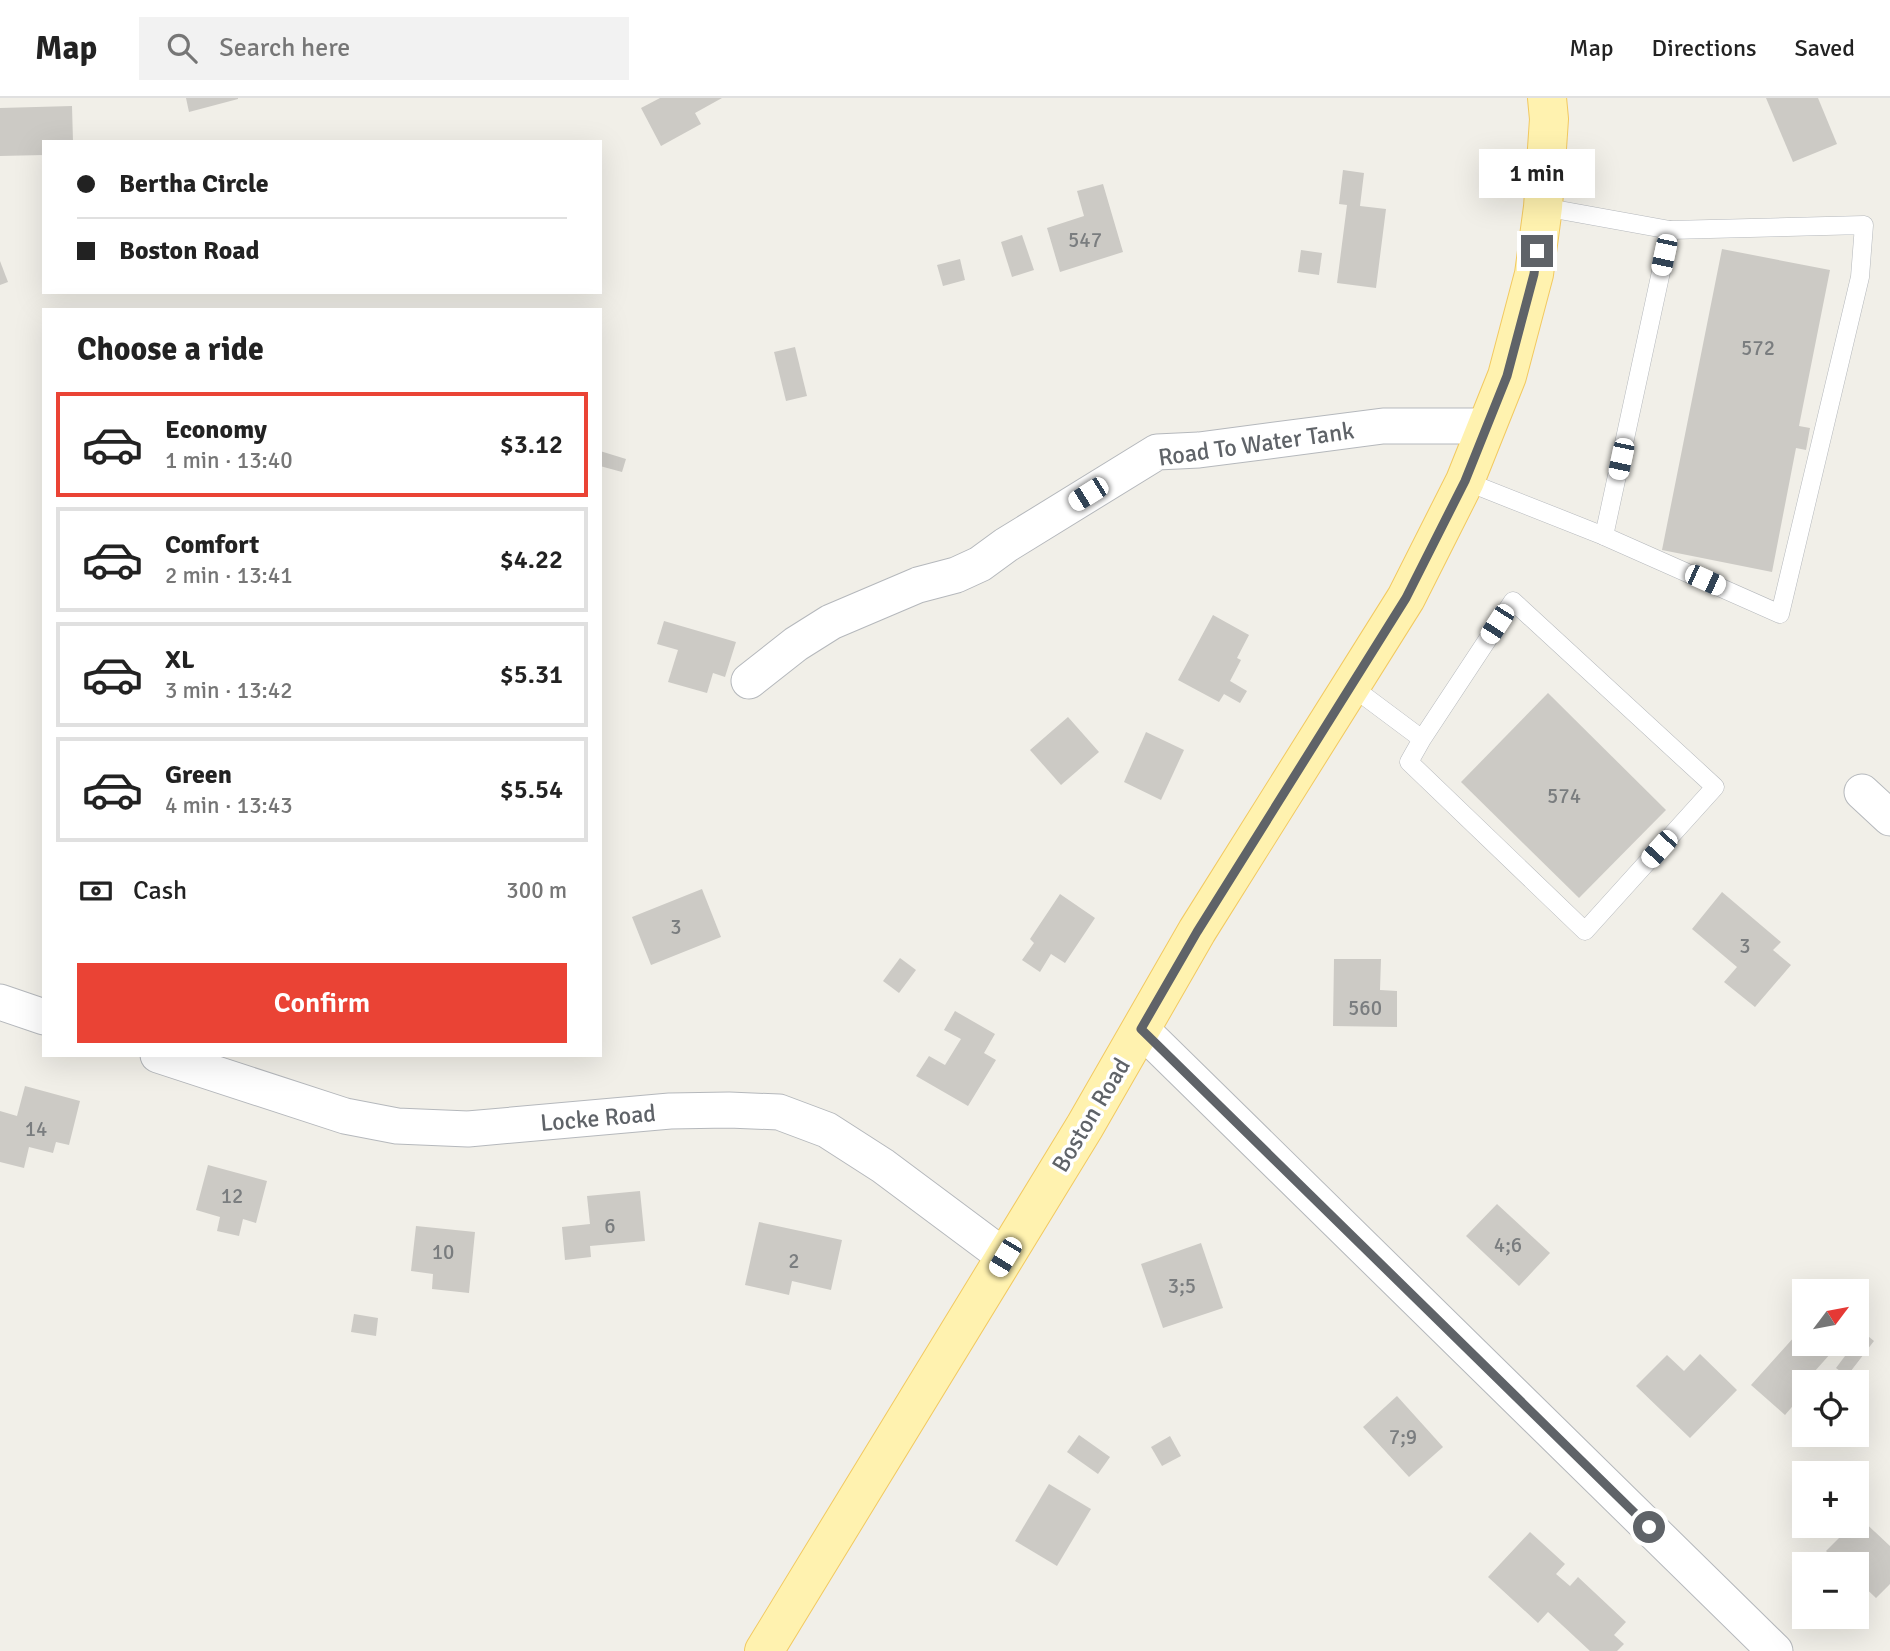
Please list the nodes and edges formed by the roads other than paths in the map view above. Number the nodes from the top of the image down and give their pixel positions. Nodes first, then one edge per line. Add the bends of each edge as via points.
1 (1547, 98) edge
2 (1543, 207) junction
3 (1670, 230) junction
4 (1487, 426) junction
5 (1465, 481) junction
6 (1604, 536) junction
7 (749, 681) dead end
8 (1351, 686) junction
9 (1422, 739) junction
10 (1862, 792) dead end
11 (1890, 818) edge
12 (0, 1002) edge
13 (42, 1016) edge
14 (1141, 1029) junction
15 (164, 1057) edge
16 (1005, 1257) junction
17 (764, 1651) edge
18 (1775, 1651) edge

1 - 2 main road, Boston Road
2 - 3 lane
2 - 4 main road, Boston Road via 1534,274 1507,376
3 - 6 lane
3 - 6 lane via 1864,225 1860,277 1780,614
4 - 5 main road, Boston Road
4 - 7 street, Road To Water Tank via 1383,426 1157,452 980,564 831,622
5 - 6 lane
5 - 8 main road, Boston Road via 1406,598
8 - 9 lane
8 - 14 main road, Boston Road
9 - 9 lane via 1513,601 1715,787 1585,931 1409,762
10 - 11 street
12 - 13 street
14 - 16 main road, Boston Road
14 - 18 street
15 - 16 street, Locke Road via 345,1116 397,1126 468,1129 670,1111 779,1112 838,1137
16 - 17 main road, Boston Road

